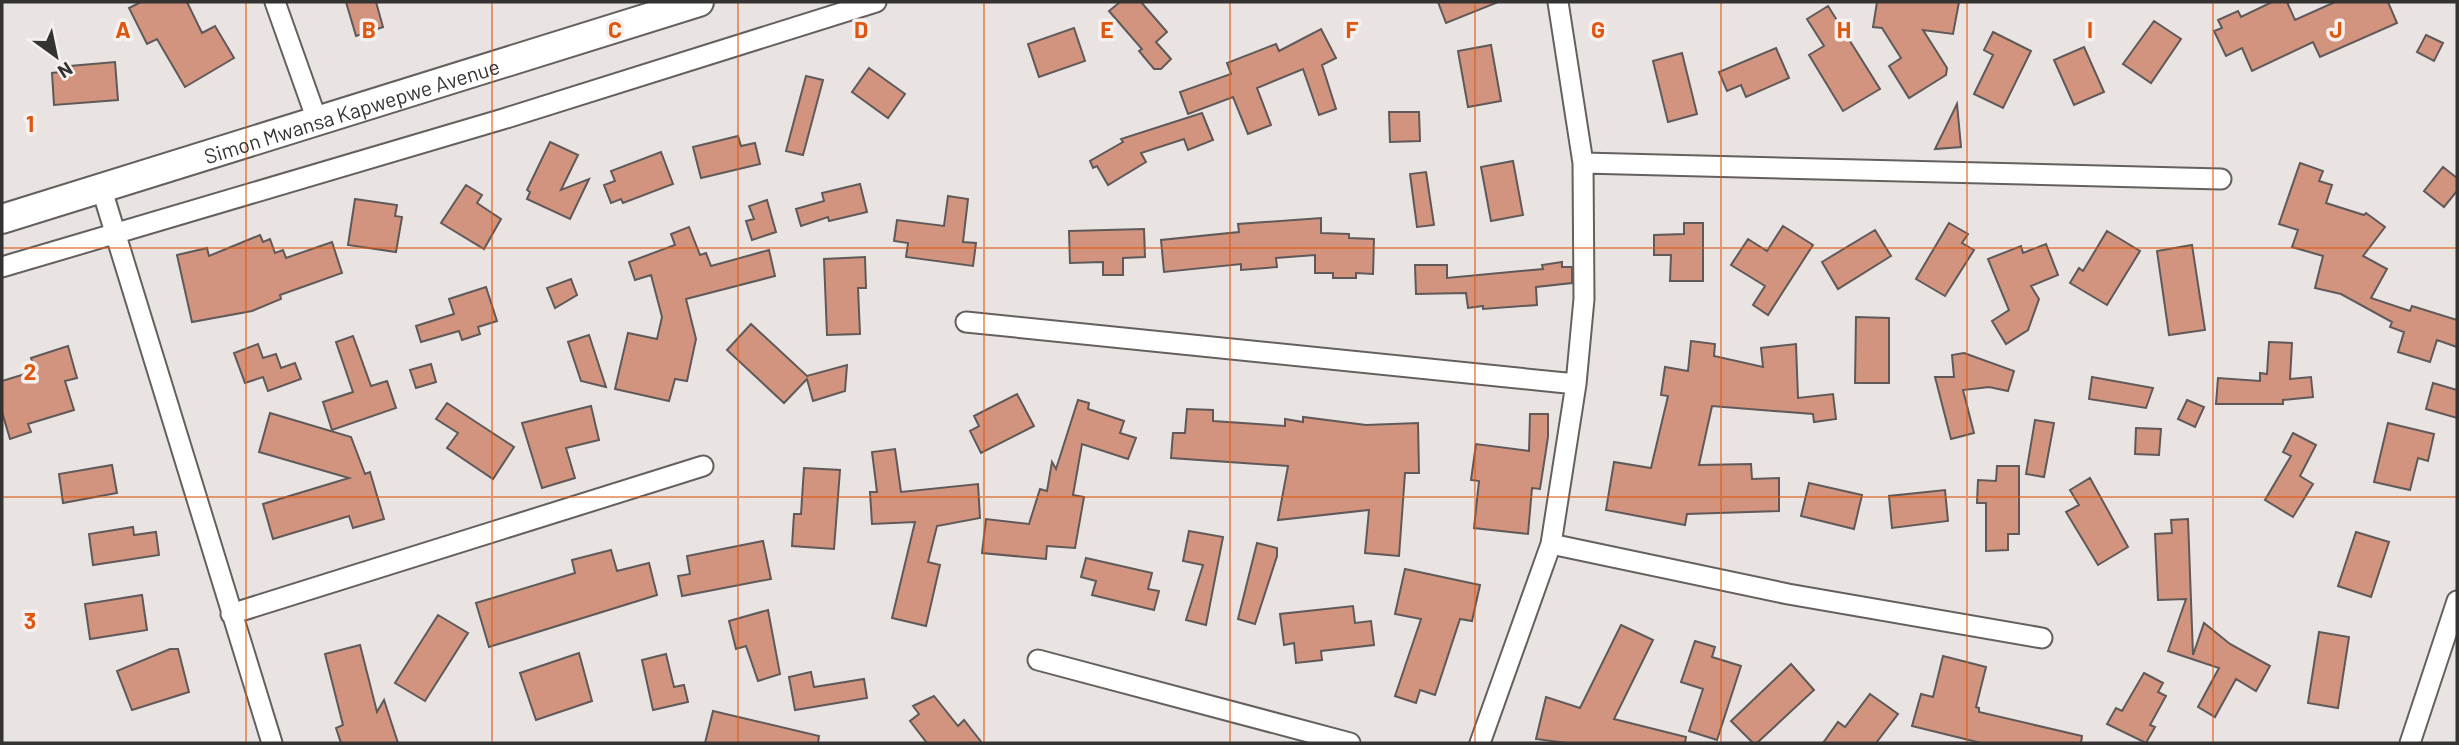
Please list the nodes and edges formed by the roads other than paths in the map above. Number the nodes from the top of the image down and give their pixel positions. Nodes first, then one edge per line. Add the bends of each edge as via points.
1 (275, 2) edge
2 (699, 2) edge
3 (1558, 2) edge
4 (864, 4) edge
5 (318, 123) junction
6 (1583, 163) junction
7 (2221, 179) dead end
8 (102, 190) junction
9 (2, 219) edge
10 (116, 232) junction
11 (2, 267) edge
12 (966, 322) dead end
13 (1576, 383) junction
14 (703, 466) dead end
15 (1551, 544) junction
16 (2457, 601) edge
17 (231, 614) junction
18 (2042, 638) dead end
19 (1038, 660) dead end
20 (272, 743) edge
21 (1350, 743) edge
22 (1480, 743) edge
23 (2410, 743) edge

1 - 5 street
2 - 5 main road, Simon Mwansa Kapwepwe Avenue
3 - 6 street
4 - 10 street via 503,120
5 - 8 main road, Simon Mwansa Kapwepwe Avenue
6 - 7 street
6 - 13 street via 1584,299
8 - 9 main road, Simon Mwansa Kapwepwe Avenue
8 - 10 street
10 - 11 street
10 - 17 street
12 - 13 street
13 - 15 street
14 - 17 street
15 - 18 street via 1788,594
15 - 22 street
16 - 23 street
17 - 20 street
19 - 21 street

